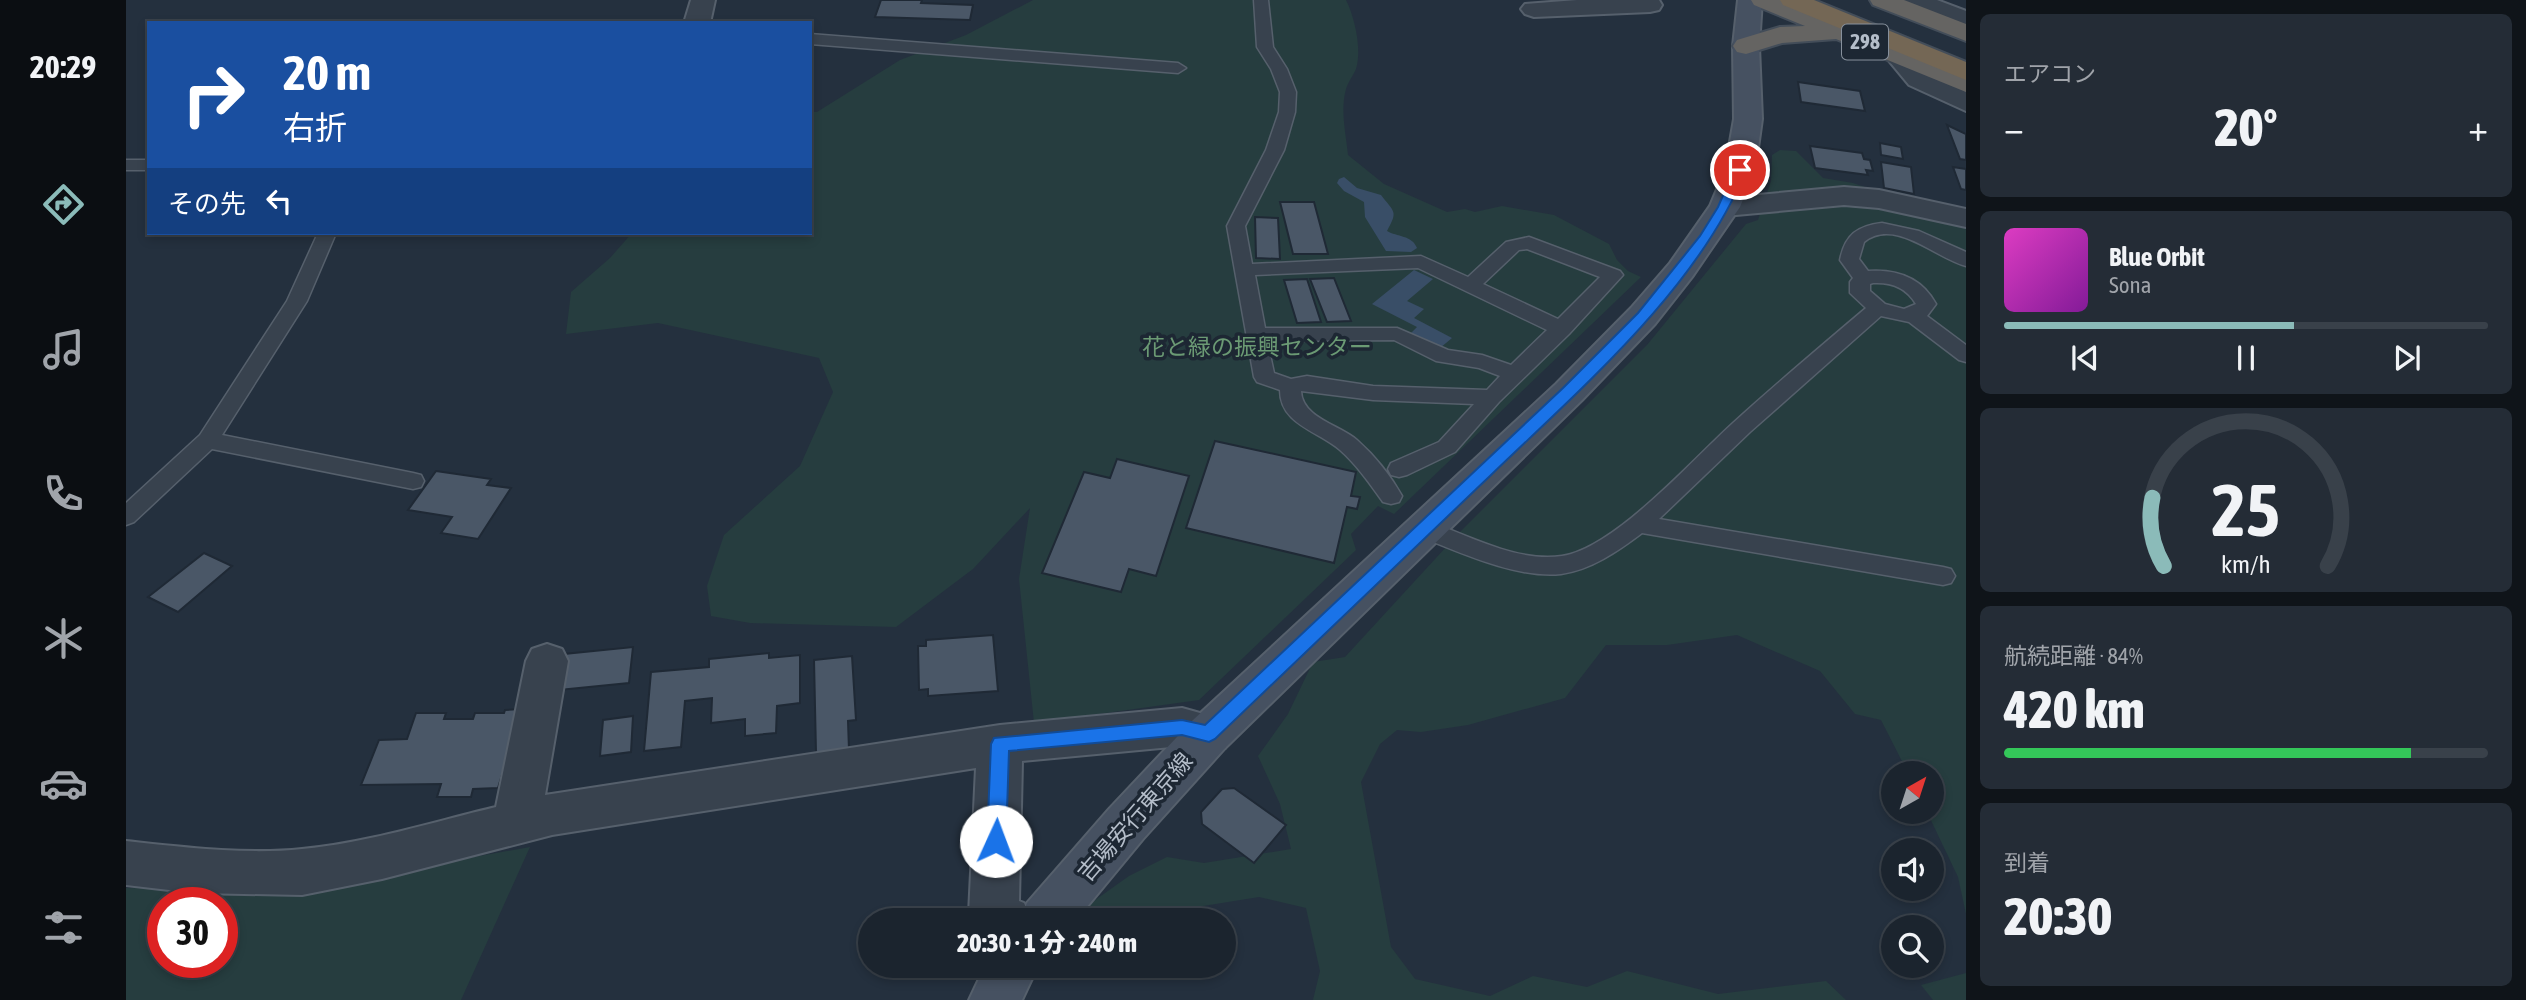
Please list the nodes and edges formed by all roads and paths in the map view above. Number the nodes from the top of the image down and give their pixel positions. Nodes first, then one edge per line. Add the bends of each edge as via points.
1 (703, 0) edge
2 (1261, 0) edge
3 (1645, 0) edge
4 (1750, 0) edge
5 (1763, 0) edge
6 (1792, 0) edge
7 (1854, 0) edge
8 (1882, 0) edge
9 (1914, 0) edge
10 (1534, 9) dead end
11 (1966, 20) edge
12 (698, 21) edge
13 (1966, 33) edge
14 (1857, 38) junction
15 (812, 39) edge
16 (1966, 45) edge
17 (1746, 46) junction
18 (1898, 56) junction
19 (1178, 68) dead end
20 (1966, 72) edge
21 (1966, 84) edge
22 (1966, 103) edge
23 (126, 165) edge
24 (147, 165) edge
25 (1725, 207) junction
26 (1966, 218) edge
27 (326, 235) edge
28 (1966, 260) edge
29 (1244, 270) junction
30 (1864, 278) junction
31 (1470, 285) junction
32 (1878, 309) junction
33 (1914, 316) junction
34 (1562, 329) junction
35 (1255, 335) junction
36 (1966, 355) edge
37 (1515, 374) junction
38 (1290, 386) junction
39 (1492, 397) junction
40 (208, 440) junction
41 (1399, 469) dead end
42 (413, 481) dead end
43 (1391, 496) dead end
44 (126, 516) edge
45 (1639, 524) junction
46 (1424, 529) junction
47 (1943, 576) dead end
48 (547, 661) dead end
49 (1209, 734) junction
50 (1000, 744) junction
51 (516, 824) junction
52 (126, 863) edge
53 (994, 908) edge
54 (1055, 908) edge
55 (1006, 978) edge
56 (995, 1000) edge

1 - 12 street
2 - 29 lane via 1265,47 1287,92 1287,112 1275,150 1236,226
3 - 10 street via 1650,5
4 - 17 main road, 吉場安行東京線
5 - 14 highway, 298
6 - 20 highway
7 - 16 highway
8 - 13 highway, 298
9 - 11 street
14 - 17 highway via 1803,32
14 - 18 highway, 298
15 - 19 lane
17 - 25 main road, 吉場安行東京線 via 1748,119 1734,189
18 - 21 highway, 298
18 - 22 street via 1919,79
23 - 24 lane
25 - 26 street via 1844,196
25 - 46 main road, 吉場安行東京線 via 1643,316
27 - 40 lane via 297,301
28 - 30 lane via 1913,234 1873,229 1860,234 1849,260
29 - 31 lane via 1421,262
29 - 35 lane
30 - 32 lane via 1860,293
30 - 33 lane via 1891,278 1912,286 1926,304
31 - 34 lane
31 - 34 lane via 1513,246 1529,243 1613,275
32 - 33 lane
32 - 45 lane
33 - 36 lane
34 - 37 lane
35 - 37 lane via 1397,334 1443,356 1482,362
35 - 38 lane via 1264,377
37 - 39 lane
38 - 39 lane via 1307,383 1373,393
38 - 43 lane via 1289,397 1298,412 1346,442
39 - 41 lane via 1447,447
40 - 42 lane
40 - 44 lane
45 - 46 lane via 1596,552 1563,565 1529,562
45 - 47 lane
46 - 49 main road, 吉場安行東京線
48 - 51 street
49 - 50 street via 1182,727
49 - 54 main road, 吉場安行東京線
50 - 51 street via 552,814
50 - 53 street
51 - 52 street via 302,872 195,871
55 - 56 main road

